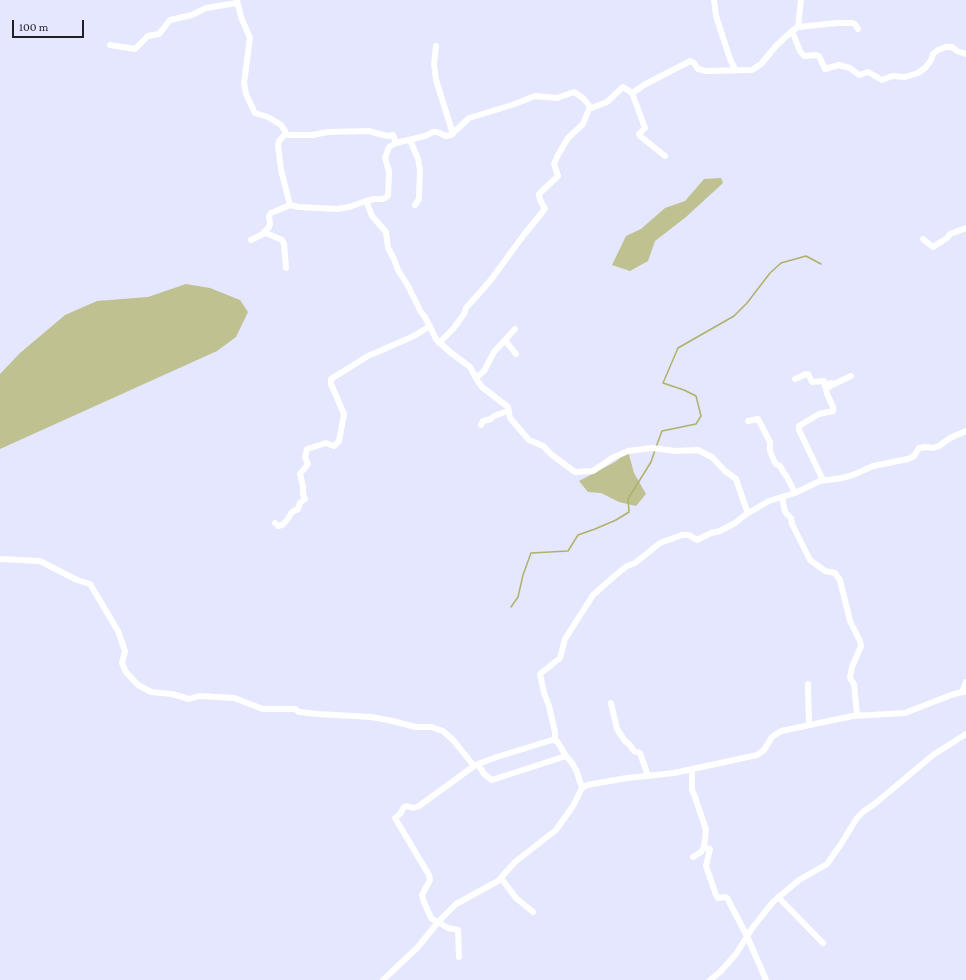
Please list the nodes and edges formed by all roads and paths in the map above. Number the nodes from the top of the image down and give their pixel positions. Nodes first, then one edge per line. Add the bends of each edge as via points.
1 (714, 0) edge
2 (801, 0) edge
3 (237, 1) edge
4 (798, 27) junction
5 (858, 29) dead end
6 (792, 31) junction
7 (110, 45) dead end
8 (436, 46) dead end
9 (966, 54) edge
10 (736, 69) junction
11 (632, 93) junction
12 (591, 108) junction
13 (453, 134) junction
14 (285, 135) junction
15 (410, 140) junction
16 (396, 143) junction
17 (665, 156) dead end
18 (366, 201) junction
19 (290, 205) junction
20 (415, 206) dead end
21 (966, 228) edge
22 (264, 232) junction
23 (923, 239) dead end
24 (251, 240) dead end
25 (286, 268) dead end
26 (430, 326) junction
27 (515, 329) dead end
28 (505, 340) junction
29 (439, 343) junction
30 (516, 354) dead end
31 (476, 378) junction
32 (795, 378) dead end
33 (508, 411) junction
34 (748, 421) dead end
35 (481, 425) dead end
36 (966, 431) edge
37 (823, 480) junction
38 (795, 493) junction
39 (782, 496) junction
40 (749, 512) junction
41 (275, 523) dead end
42 (0, 560) edge
43 (966, 682) edge
44 (808, 684) dead end
45 (964, 692) edge
46 (611, 703) dead end
47 (857, 715) junction
48 (809, 725) junction
49 (966, 734) edge
50 (555, 740) junction
51 (566, 756) junction
52 (476, 765) junction
53 (692, 769) junction
54 (648, 776) junction
55 (582, 788) junction
56 (704, 847) junction
57 (693, 857) dead end
58 (501, 878) junction
59 (778, 897) junction
60 (533, 912) dead end
61 (438, 921) junction
62 (747, 936) junction
63 (822, 943) dead end
64 (459, 957) dead end
65 (383, 980) edge
66 (710, 980) edge
67 (766, 980) edge

1 - 10 street via 716,16 730,59
2 - 4 street
3 - 7 street via 170,20 159,34 148,36 135,49
3 - 14 street via 250,38 244,88 249,104 255,113 268,117 281,126
4 - 5 street via 852,23
4 - 6 street
6 - 9 street via 804,56 819,56 825,69 846,66 859,75 868,72 882,80 892,76 905,77 918,73 926,67 933,54 946,47
6 - 10 street via 762,64 752,70
8 - 13 street via 436,80
10 - 11 street via 706,72 698,69 690,61
11 - 12 street via 623,87 607,102
11 - 17 street via 645,128 640,136
12 - 13 street via 574,92 557,98 535,96 469,118
12 - 29 street via 583,124 568,138 558,155 554,164 558,176 539,194 544,210 466,308 453,329
13 - 15 street via 446,136 433,132
14 - 16 street via 369,131 393,135
14 - 19 street via 278,145
15 - 16 street
15 - 20 street via 420,170 419,199
16 - 18 street via 389,147 385,158 389,171 388,196 384,199
18 - 19 street via 338,209
18 - 26 street via 372,216 386,232 388,248 398,270
19 - 22 street via 271,212 269,227
21 - 23 street via 950,234 933,247
22 - 24 street
22 - 25 street via 282,240
26 - 29 street
26 - 41 street via 414,336 368,356 331,379 344,414 339,441 334,446 326,443 307,449 305,457 308,464 300,474 305,499 282,524 278,526
27 - 28 street
28 - 30 street
28 - 31 street via 494,352 484,371
29 - 31 street via 470,367
31 - 33 street via 482,387 508,407
32 - 37 street via 808,374 812,382 824,381 825,386 850,374 851,376 826,389 833,411 819,414 799,426
33 - 35 street via 494,416 491,420 483,421
33 - 40 street via 512,420 529,440 543,446 577,473 593,471 628,451 652,448 701,451 712,457 736,479
34 - 38 street via 758,419 770,442 774,461 780,466
36 - 37 street via 939,446 919,448 914,456 873,466 848,476
37 - 38 street
38 - 39 street
39 - 40 street
39 - 47 street via 785,512 791,518 810,560 825,571 835,573 840,580 850,621 860,641 850,677 854,684
40 - 50 street via 725,529 697,540 689,535 682,535 660,543 635,564 618,573 593,595 565,639 560,658 540,674
42 - 52 street via 40,561 90,584 118,631 125,651 122,663 126,672 138,685 152,692 189,699 199,696 234,698 263,708 372,717 416,727 431,727 454,741
43 - 45 street
44 - 48 street
45 - 47 street via 905,713
46 - 54 street via 617,729 634,752 640,753
47 - 48 street
48 - 53 street via 781,731 760,753
49 - 59 street via 933,754 862,812 827,864
50 - 51 street
50 - 52 street
51 - 52 street via 494,780 489,779
51 - 55 street via 577,772
52 - 61 street via 419,806 404,807 396,818 430,875 422,895 431,918
53 - 54 street
53 - 56 street via 692,790 706,830
54 - 55 street via 591,784
55 - 58 street via 556,830 515,862
56 - 57 street
56 - 62 street via 710,849 706,866 716,895 718,898 727,898
58 - 60 street via 516,898
58 - 61 street via 456,904
59 - 62 street via 769,905
59 - 63 street
61 - 64 street via 448,928 458,930
61 - 65 street via 417,948
62 - 66 street via 736,954
62 - 67 street

